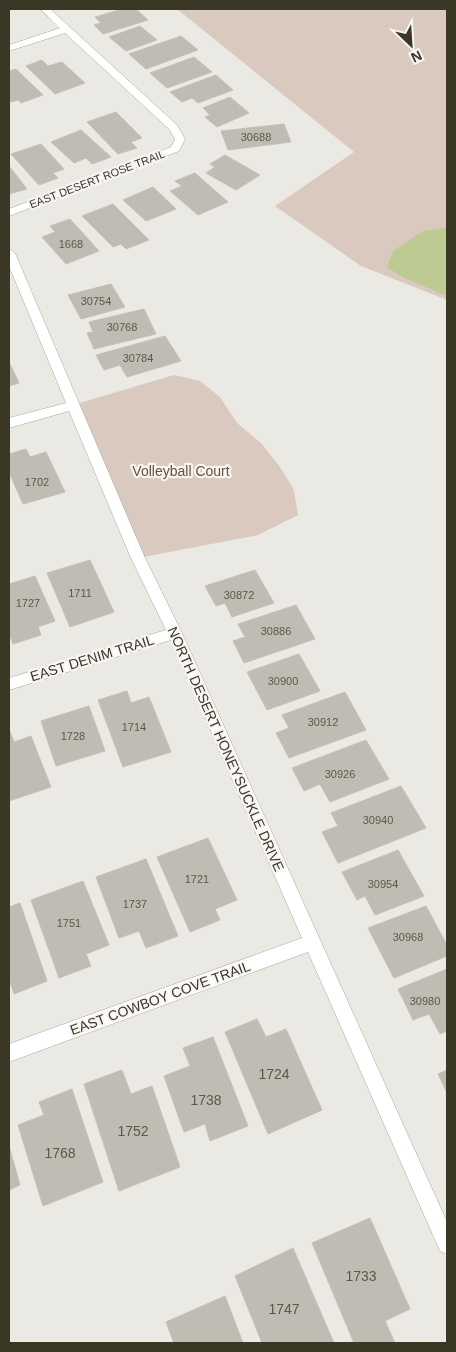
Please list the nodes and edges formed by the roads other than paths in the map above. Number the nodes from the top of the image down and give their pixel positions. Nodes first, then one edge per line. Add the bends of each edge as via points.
1 (44, 9) edge
2 (67, 29) junction
3 (9, 48) edge
4 (9, 213) edge
5 (9, 253) edge
6 (73, 405) junction
7 (9, 423) edge
8 (174, 633) junction
9 (9, 684) edge
10 (312, 943) junction
11 (9, 1053) edge
12 (447, 1244) edge

1 - 2 street
2 - 3 street
2 - 4 street, EAST DESERT ROSE TRAIL via 173,127 180,139 175,148
5 - 6 street, NORTH DESERT HONEYSUCKLE DRIVE
6 - 7 street
6 - 8 street, NORTH DESERT HONEYSUCKLE DRIVE via 138,558
8 - 9 street, EAST DENIM TRAIL
8 - 10 street, NORTH DESERT HONEYSUCKLE DRIVE
10 - 11 street, EAST COWBOY COVE TRAIL
10 - 12 street, NORTH DESERT HONEYSUCKLE DRIVE

